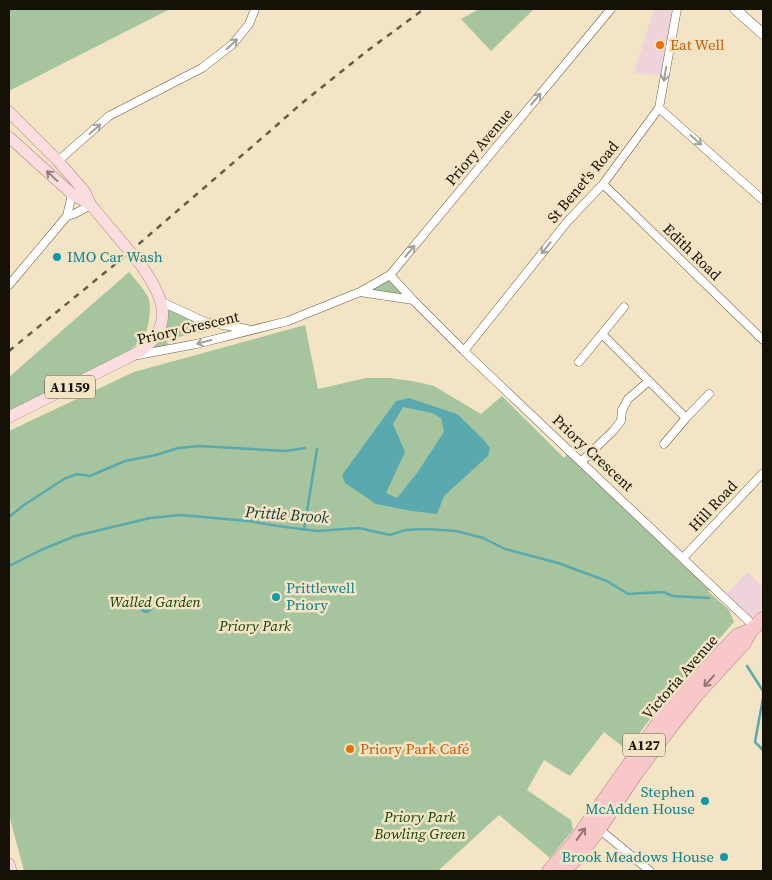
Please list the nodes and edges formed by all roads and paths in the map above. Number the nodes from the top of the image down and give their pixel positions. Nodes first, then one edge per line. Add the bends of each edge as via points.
1 (255, 9) edge
2 (611, 9) edge
3 (677, 9) edge
4 (735, 9) edge
5 (763, 34) edge
6 (659, 108) junction
7 (9, 112) edge
8 (9, 138) edge
9 (58, 161) junction
10 (602, 184) junction
11 (72, 194) junction
12 (763, 200) edge
13 (91, 205) junction
14 (66, 216) junction
15 (390, 275) junction
16 (9, 286) edge
17 (360, 292) junction
18 (413, 300) junction
19 (162, 302) junction
20 (624, 307) dead end
21 (251, 330) junction
22 (602, 334) junction
23 (763, 340) edge
24 (464, 351) junction
25 (131, 356) junction
26 (579, 362) dead end
27 (648, 381) junction
28 (709, 394) dead end
29 (9, 417) edge
30 (686, 418) junction
31 (664, 444) dead end
32 (581, 462) junction
33 (763, 473) edge
34 (683, 558) junction
35 (756, 625) edge
36 (599, 829) junction
37 (9, 864) edge
38 (11, 871) edge
39 (549, 871) edge
40 (564, 871) edge
41 (650, 871) edge

9 -> 1 street via 110,116 202,68 233,44 249,24
15 -> 2 street, Priory Avenue
3 -> 6 street, St Benet's Road
4 - 5 main road
6 - 10 street, St Benet's Road
6 -> 12 street
7 - 9 main road
11 -> 8 main road
9 - 13 main road via 86,192
10 - 23 street, Edith Road
10 -> 24 street, St Benet's Road via 567,222
11 - 13 main road
11 - 14 street
13 - 14 street
13 - 19 main road, Priory Crescent, bridge via 141,265
14 - 16 street
15 - 17 street, Priory Avenue
15 - 18 street, Priory Crescent
17 - 18 street
17 - 21 street, Priory Crescent via 288,321
18 - 24 street, Priory Crescent
19 - 21 street, Priory Crescent via 205,322
19 - 25 main road, Priory Crescent / A1159 via 162,321 157,334 147,346
20 - 22 street
21 -> 25 street, Priory Crescent
22 - 26 street
22 - 27 street
24 - 32 street, Priory Crescent
25 - 29 main road, Priory Crescent / A1159
27 - 30 street
27 - 32 street via 628,399 621,421 613,431
28 - 30 street
30 - 31 street
32 - 34 street, Priory Crescent
33 - 34 street, Hill Road
34 - 35 street, Priory Crescent
35 -> 36 highway, Victoria Avenue / A127 via 669,729
39 -> 35 highway, Victoria Avenue / A127 via 573,844 682,695 737,636
36 - 40 highway, Victoria Avenue / A127
36 - 41 street
37 - 38 main road

